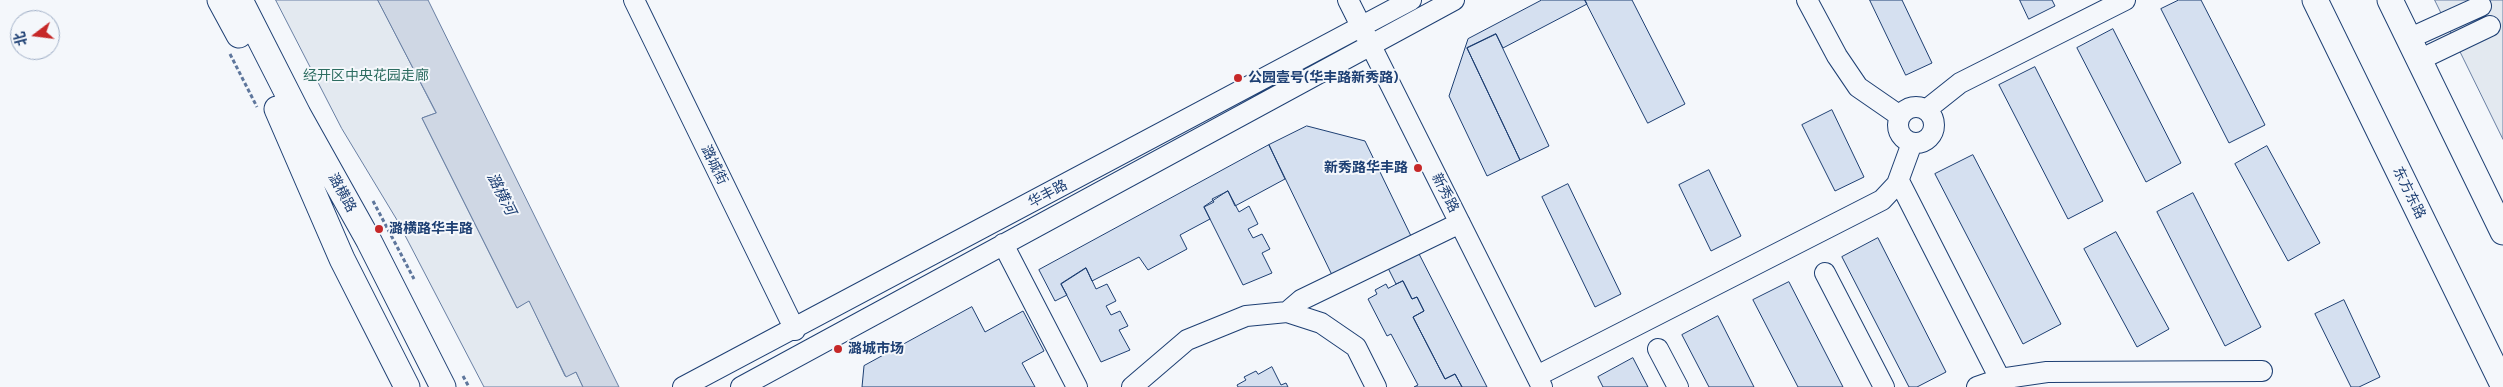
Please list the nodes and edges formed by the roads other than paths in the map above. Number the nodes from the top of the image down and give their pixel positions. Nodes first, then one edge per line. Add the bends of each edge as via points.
1 (220, 0) edge
2 (240, 0) edge
3 (634, 0) edge
4 (1348, 0) edge
5 (1411, 0) edge
6 (1454, 0) edge
7 (1808, 0) edge
8 (2125, 0) edge
9 (2315, 0) edge
10 (2390, 0) edge
11 (2482, 3) edge
12 (1362, 26) junction
13 (2496, 30) edge
14 (1371, 44) junction
15 (2414, 49) junction
16 (1926, 110) junction
17 (1900, 116) junction
18 (1912, 143) junction
19 (1899, 181) junction
20 (1460, 223) junction
21 (2503, 232) edge
22 (1003, 244) junction
23 (1825, 273) dead end
24 (1288, 312) junction
25 (795, 330) junction
26 (1658, 349) dead end
27 (725, 365) junction
28 (2262, 371) dead end
29 (2000, 379) junction
30 (1540, 382) edge
31 (2503, 385) edge
32 (407, 387) edge
33 (443, 387) edge
34 (684, 387) edge
35 (736, 387) edge
36 (741, 387) edge
37 (1077, 387) edge
38 (1132, 387) edge
39 (1376, 387) edge
40 (1678, 387) edge
41 (1884, 387) edge
42 (1978, 387) edge

1 - 32 main road, 潞横路 via 286,126 342,258
2 - 33 main road, 潞横路
3 - 25 street, 潞城街
4 - 12 street, 新秀路
5 - 12 street, 华丰路
6 - 14 street, 华丰路
7 - 17 street via 1837,56 1858,87
8 - 16 street via 1960,83
9 - 31 main road, 东方东路
10 - 15 main road
11 - 13 street via 2484,18
11 - 15 street
12 - 14 street, 新秀路
12 - 25 street, 华丰路
13 - 15 street
14 - 20 street, 新秀路
14 - 22 street, 华丰路
15 - 21 main road
16 - 17 street via 1909,108
16 - 18 street via 1933,120 1932,132 1925,141
17 - 18 street via 1900,134
18 - 19 street
19 - 29 street
19 - 30 street via 1882,200
20 - 24 street via 1301,300
20 - 30 street, 新秀路
22 - 36 street, 华丰路
22 - 37 street
23 - 41 street
24 - 38 street via 1246,316 1187,340
24 - 39 street via 1322,323 1356,348
25 - 27 street, 华丰路
26 - 40 street
27 - 34 street, 华丰路
27 - 35 street
28 - 29 street via 2048,372
29 - 42 street

